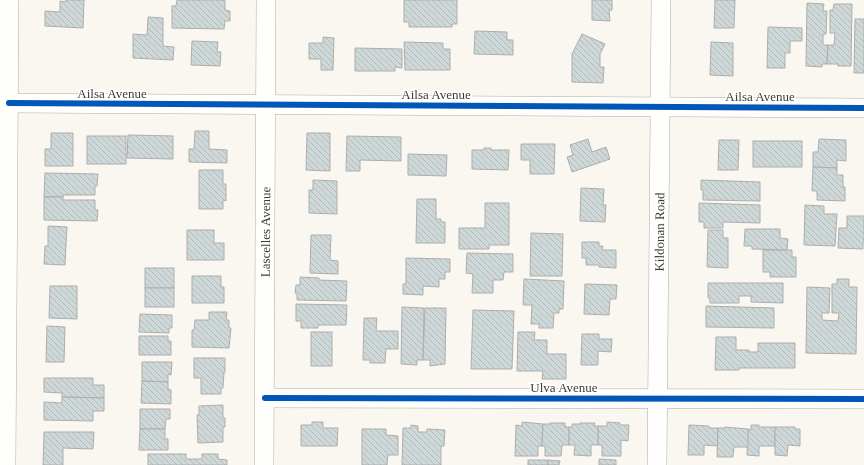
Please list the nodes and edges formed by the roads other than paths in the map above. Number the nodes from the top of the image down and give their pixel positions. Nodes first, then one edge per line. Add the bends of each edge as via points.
1 (9, 0) edge
2 (266, 0) edge
3 (661, 0) edge
4 (9, 103) junction
5 (266, 104) junction
6 (660, 107) junction
7 (864, 108) edge
8 (4, 207) edge
9 (265, 398) junction
10 (658, 399) junction
11 (864, 399) edge
12 (4, 458) edge
13 (264, 465) edge
14 (657, 465) edge

1 - 4 street
2 - 5 street, Lascelles Avenue
3 - 6 street, Kildonan Road
4 - 5 street, Ailsa Avenue
4 - 8 street
5 - 6 street, Ailsa Avenue
5 - 9 street, Lascelles Avenue
6 - 7 street, Ailsa Avenue
6 - 10 street, Kildonan Road
8 - 12 street
9 - 10 street, Ulva Avenue
9 - 13 street, Lascelles Avenue
10 - 11 street, Ulva Avenue
10 - 14 street, Kildonan Road

